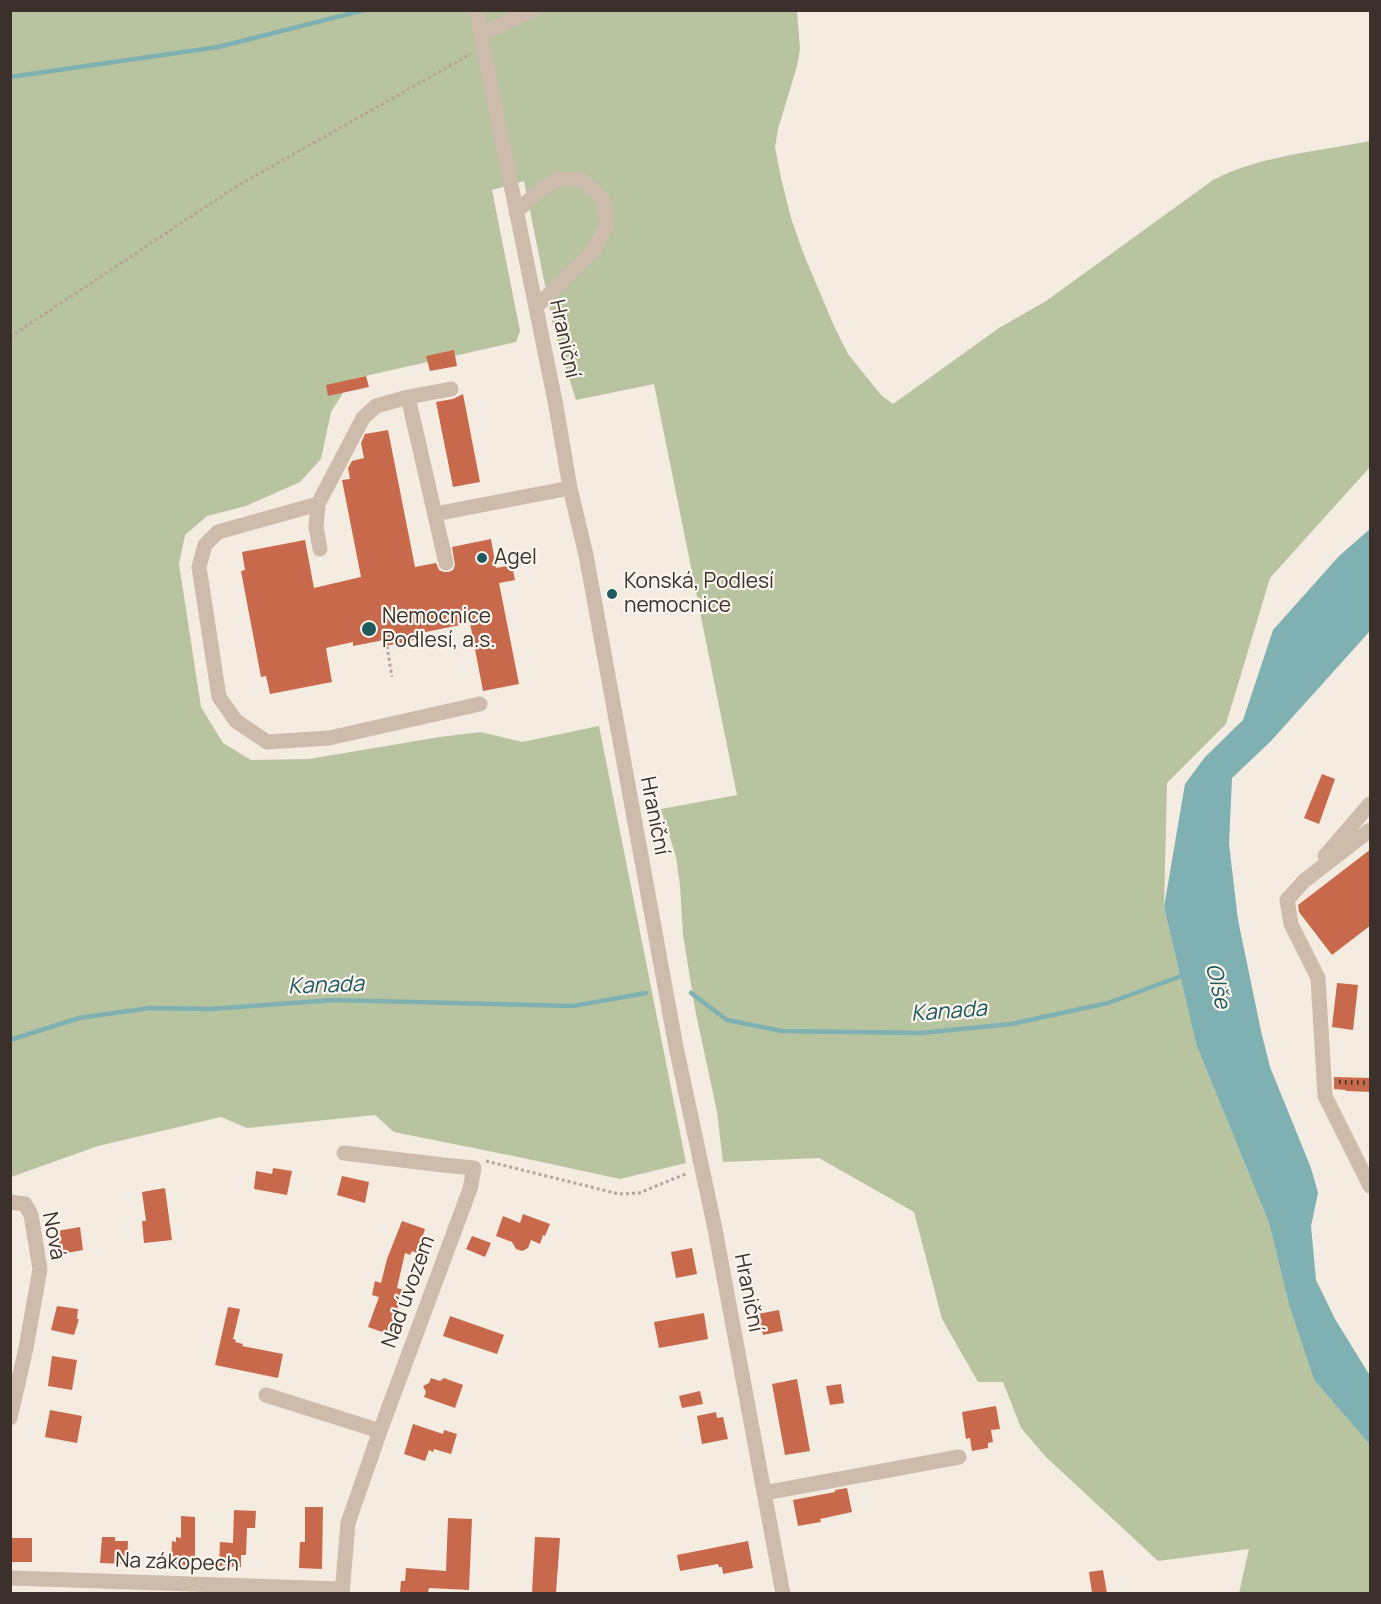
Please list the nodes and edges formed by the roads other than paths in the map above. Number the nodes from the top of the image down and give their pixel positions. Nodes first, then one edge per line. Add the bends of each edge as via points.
1 (477, 10) edge
2 (533, 10) edge
3 (482, 41) junction
4 (516, 212) junction
5 (536, 308) junction
6 (451, 388) dead end
7 (408, 397) junction
8 (570, 488) junction
9 (318, 504) junction
10 (435, 514) junction
11 (320, 549) dead end
12 (446, 563) dead end
13 (480, 704) dead end
14 (1371, 804) edge
15 (1371, 830) edge
16 (1304, 881) junction
17 (344, 1152) dead end
18 (1371, 1186) edge
19 (18, 1203) edge
20 (266, 1395) dead end
21 (10, 1418) edge
22 (380, 1431) junction
23 (959, 1457) dead end
24 (765, 1493) junction
25 (10, 1578) edge
26 (342, 1591) edge
27 (783, 1593) edge

1 - 3 street, Hraniční
2 - 3 street
3 - 4 street, Hraniční
4 - 5 street, Hraniční
4 - 5 street via 558,179 582,180 603,199 607,224 594,250
5 - 8 street, Hraniční
6 - 7 street
7 - 9 street via 376,406 363,418
7 - 10 street
8 - 10 street
8 - 24 street, Hraniční
9 - 11 street via 316,527
9 - 13 street via 218,532 204,545 199,567 219,697 236,721 267,742 329,738
10 - 12 street
14 - 16 street
15 - 16 street
16 - 18 street via 1287,900 1290,924 1318,978 1325,1096
17 - 22 street, Nad úvozem via 474,1168 470,1189
19 - 21 street, Nová via 31,1215 40,1269
20 - 22 street
22 - 26 street, Nad úvozem via 348,1523
23 - 24 street
24 - 27 street, Hraniční
25 - 26 street, Na zákopech

